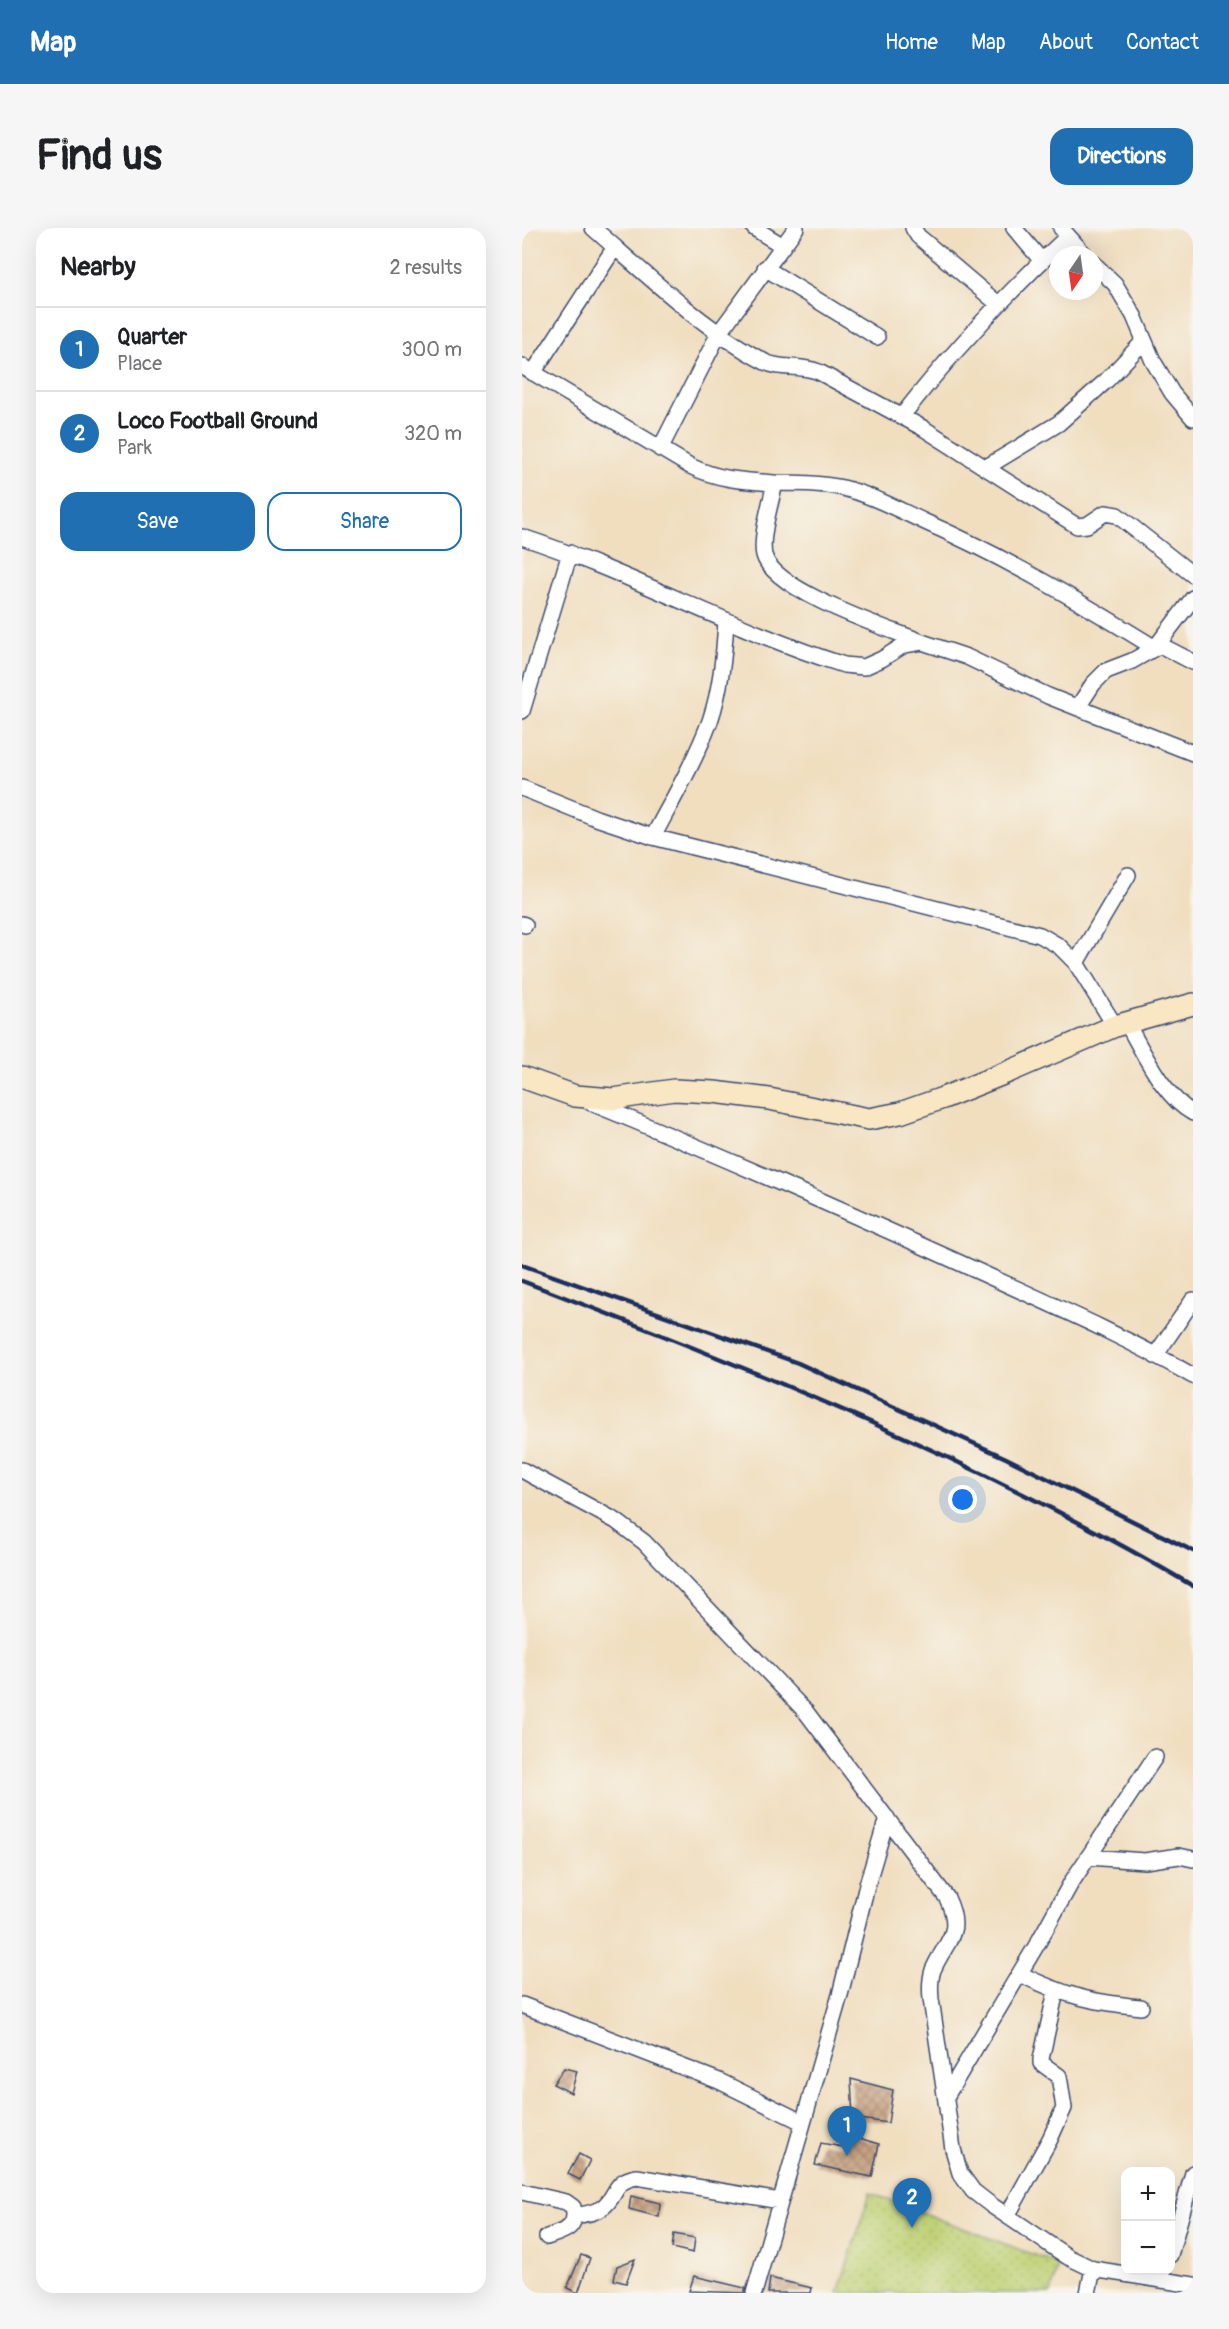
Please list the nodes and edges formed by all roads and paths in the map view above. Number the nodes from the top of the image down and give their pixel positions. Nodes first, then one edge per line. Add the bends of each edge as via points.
1 (593, 228) edge
2 (754, 228) edge
3 (796, 228) edge
4 (913, 228) edge
5 (1014, 228) edge
6 (1064, 232) edge
7 (783, 246) junction
8 (1077, 246) edge
9 (615, 247) junction
10 (1042, 261) junction
11 (765, 268) junction
12 (1103, 273) edge
13 (997, 303) junction
14 (719, 333) junction
15 (877, 337) dead end
16 (1144, 341) junction
17 (527, 369) edge
18 (901, 417) junction
19 (1193, 418) edge
20 (660, 449) junction
21 (985, 468) junction
22 (775, 483) junction
23 (522, 537) edge
24 (570, 553) junction
25 (1193, 575) edge
26 (1193, 598) edge
27 (726, 621) junction
28 (922, 642) junction
29 (1157, 646) junction
30 (1193, 662) edge
31 (1078, 706) junction
32 (522, 711) edge
33 (1193, 753) edge
34 (522, 788) edge
35 (653, 837) junction
36 (1128, 875) dead end
37 (1076, 963) junction
38 (1193, 1004) edge
39 (1120, 1024) junction
40 (522, 1077) edge
41 (575, 1096) junction
42 (1193, 1113) edge
43 (1193, 1300) edge
44 (1155, 1356) junction
45 (1193, 1376) edge
46 (522, 1470) edge
47 (1155, 1757) dead end
48 (887, 1818) junction
49 (1088, 1857) junction
50 (1193, 1859) edge
51 (1020, 1974) junction
52 (1056, 1991) junction
53 (522, 2005) edge
54 (1141, 2007) dead end
55 (947, 2094) junction
56 (802, 2122) junction
57 (1193, 2173) edge
58 (522, 2192) edge
59 (780, 2201) junction
60 (575, 2216) junction
61 (1006, 2216) junction
62 (547, 2237) dead end
63 (1175, 2237) edge
64 (1093, 2269) junction
65 (1165, 2276) edge
66 (1193, 2284) edge
67 (754, 2293) edge
68 (1088, 2293) edge

1 - 9 street
2 - 7 street
3 - 7 street
4 - 13 street
5 - 10 street
6 - 8 street
6 - 10 street
7 - 11 street
9 - 14 street
9 - 17 street
10 - 13 street
11 - 14 street
11 - 15 street
12 - 16 street via 1115,284
13 - 18 street
14 - 18 street via 767,363 808,368
14 - 20 street
16 - 19 street via 1172,393
16 - 21 street via 1059,423
17 - 20 street
18 - 21 street
20 - 22 street via 711,476
21 - 25 street via 1077,526 1088,525 1106,513 1117,516
22 - 28 street via 764,552 771,568 812,597
22 - 29 street via 843,488 880,501 975,544
23 - 24 street
24 - 27 street
24 - 32 street
26 - 29 street
27 - 28 street via 844,665 864,667 904,645
27 - 35 street via 711,719
28 - 31 street via 967,657
29 - 30 street
29 - 31 street via 1106,672
31 - 33 street
34 - 35 street
35 - 37 street via 1011,926 1040,935
36 - 37 street
37 - 39 street
38 - 39 main road
39 - 41 main road via 943,1098 870,1119 714,1092 674,1090 613,1099
39 - 42 street via 1175,1100
40 - 41 main road
41 - 44 street via 872,1223
43 - 44 street
44 - 45 street
46 - 48 street via 616,1521 644,1542 806,1712
47 - 49 street
48 - 55 street via 953,1912 950,1943 930,1984
48 - 56 street
49 - 50 street
49 - 51 street
51 - 52 street
51 - 55 street
52 - 54 street via 1082,1999
52 - 61 street via 1041,2063 1059,2076 1064,2108
53 - 56 street via 718,2081
55 - 61 street via 953,2149 960,2173 973,2191
56 - 59 street
57 - 63 street
58 - 60 street via 566,2202 573,2207
59 - 60 street via 637,2176 617,2184 603,2208
59 - 67 street
60 - 62 street via 567,2230
61 - 64 street
64 - 65 street
64 - 68 street
65 - 66 street

